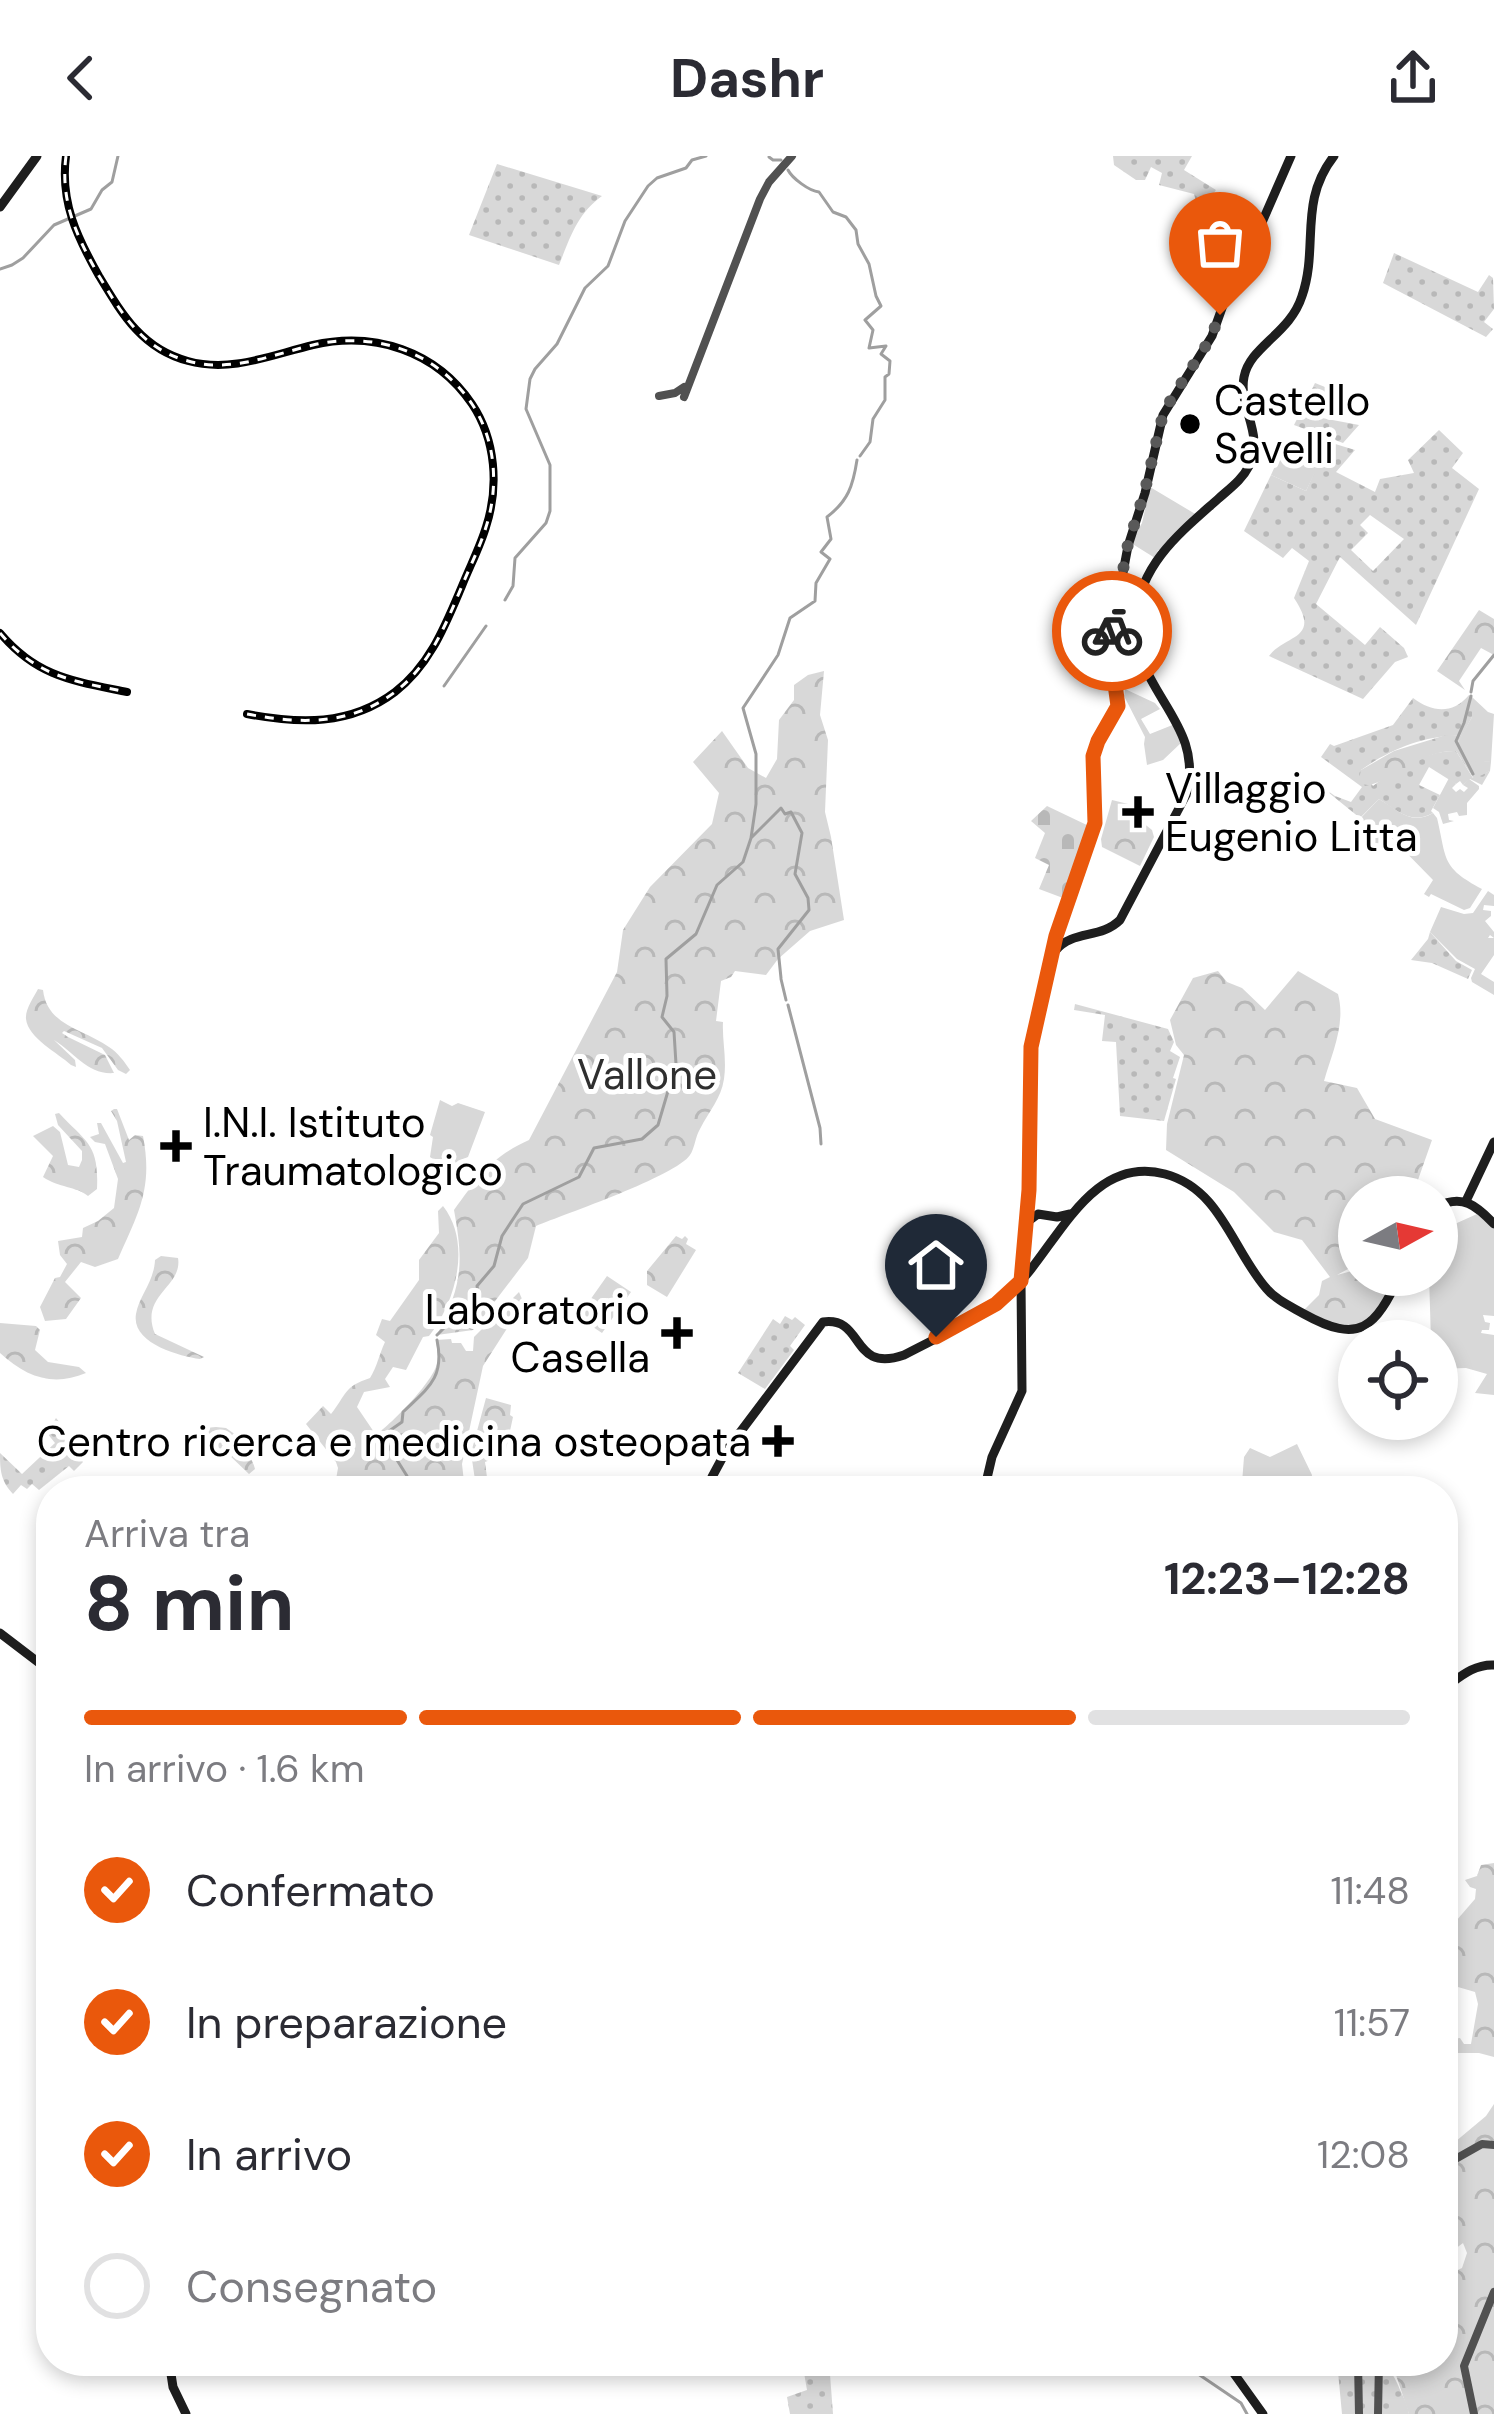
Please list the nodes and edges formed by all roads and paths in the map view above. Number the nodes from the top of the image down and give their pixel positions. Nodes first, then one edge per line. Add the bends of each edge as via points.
1 (38, 156) edge
2 (792, 156) edge
3 (1291, 156) edge
4 (1334, 156) edge
5 (0, 207) edge
6 (692, 375) junction
7 (659, 396) dead end
8 (684, 397) dead end
9 (1058, 940) junction
10 (1494, 1142) edge
11 (1029, 1190) junction
12 (1458, 1198) edge
13 (1467, 1200) junction
14 (1055, 1220) junction
15 (1026, 1223) junction
16 (1494, 1224) edge
17 (1026, 1272) junction
18 (1388, 1296) edge
19 (713, 1476) edge
20 (988, 1476) edge
21 (0, 1633) edge
22 (36, 1661) edge
23 (1494, 1665) edge
24 (1458, 1678) edge
25 (1494, 2145) edge
26 (1458, 2157) edge
27 (1494, 2293) edge
28 (171, 2376) edge
29 (1236, 2376) edge
30 (1358, 2376) edge
31 (1379, 2376) edge
32 (186, 2414) edge
33 (1263, 2414) edge
34 (1359, 2414) edge
35 (1378, 2414) edge
36 (1474, 2414) edge

1 - 5 main road
2 - 6 street via 761,196
3 - 9 main road via 1210,339 1160,425 1110,642 1118,706 1093,756 1095,823
4 - 9 main road via 1315,188 1303,296 1245,375 1255,436 1249,466 1162,552 1139,600 1141,660 1189,749 1186,795 1120,920 1103,932
6 - 7 street via 678,392
6 - 8 street
9 - 11 main road via 1031,1047
10 - 13 main road
11 - 14 main road
11 - 15 main road
12 - 13 main road
13 - 16 main road
14 - 15 main road via 1031,1216
14 - 17 main road
14 - 18 main road via 1112,1180 1151,1172 1182,1181 1212,1204 1269,1292 1324,1325 1358,1329
15 - 17 main road
17 - 19 main road via 984,1312 900,1357 874,1357 842,1322 827,1321
17 - 20 main road via 1022,1391
21 - 22 main road
23 - 24 main road
25 - 26 street
27 - 36 street via 1464,2366
28 - 32 main road
29 - 33 main road
30 - 34 street
31 - 35 street

